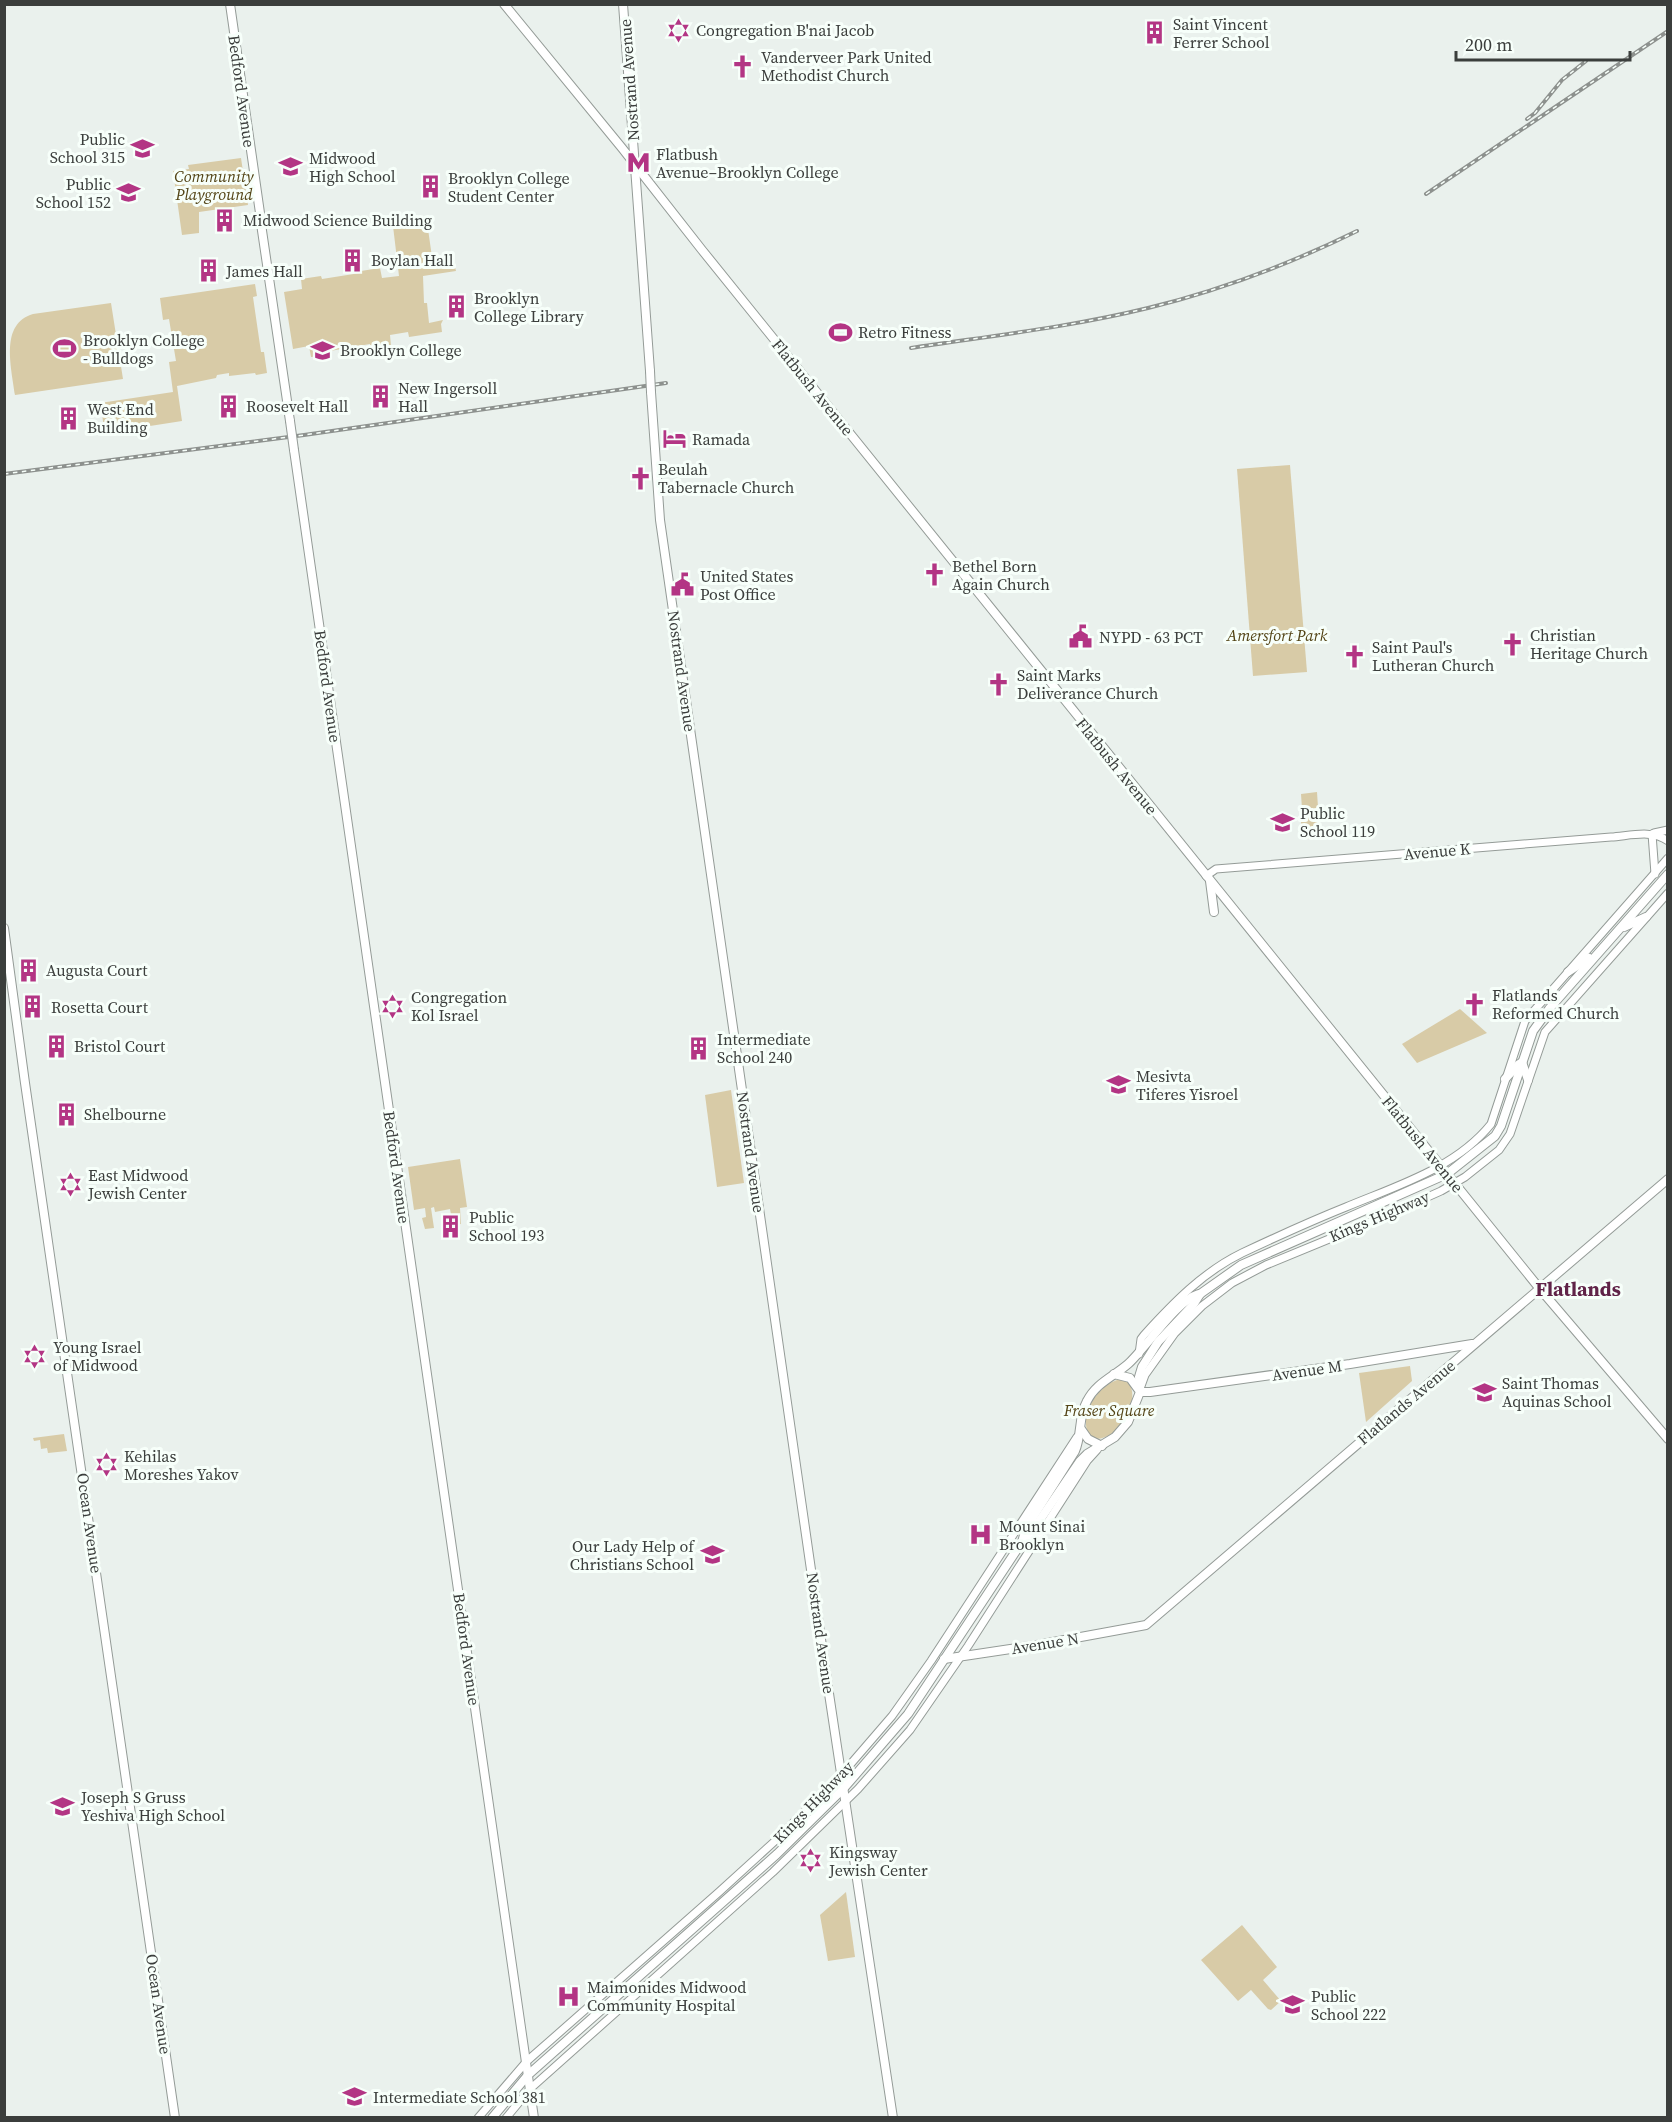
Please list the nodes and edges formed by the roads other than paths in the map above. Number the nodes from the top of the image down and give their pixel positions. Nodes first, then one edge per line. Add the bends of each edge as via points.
1 (230, 4) edge
2 (504, 4) edge
3 (623, 4) edge
4 (636, 166) junction
5 (1668, 830) edge
6 (1652, 834) junction
7 (1668, 841) edge
8 (1668, 858) edge
9 (1654, 874) junction
10 (1668, 874) edge
11 (1208, 878) junction
12 (1668, 893) edge
13 (1214, 912) dead end
14 (1646, 917) junction
15 (4, 928) edge
16 (1621, 928) junction
17 (1598, 953) junction
18 (1568, 972) junction
19 (1522, 1062) junction
20 (1505, 1080) junction
21 (1528, 1080) junction
22 (1440, 1166) junction
23 (1447, 1174) junction
24 (1668, 1179) edge
25 (1454, 1184) junction
26 (1539, 1289) junction
27 (1200, 1294) junction
28 (1474, 1344) junction
29 (1138, 1354) junction
30 (1114, 1374) junction
31 (1140, 1392) junction
32 (1080, 1429) junction
33 (1668, 1439) edge
34 (1102, 1446) junction
35 (1022, 1542) junction
36 (1146, 1625) joint
37 (961, 1656) junction
38 (944, 1659) junction
39 (842, 1774) junction
40 (844, 1788) junction
41 (846, 1802) junction
42 (527, 2061) junction
43 (528, 2075) junction
44 (530, 2089) junction
45 (175, 2118) edge
46 (478, 2118) edge
47 (492, 2118) edge
48 (506, 2118) edge
49 (534, 2118) edge
50 (893, 2118) edge

1 - 42 main road, Bedford Avenue, bridge
2 - 4 main road, Flatbush Avenue
3 - 4 main road, Nostrand Avenue
4 - 11 main road, Flatbush Avenue
4 - 39 main road, Nostrand Avenue, bridge via 660,520
5 - 6 street
6 - 7 street, Avenue K
6 - 9 street
6 - 11 street, Avenue K via 1216,869
8 - 9 street, Kings Highway
9 - 18 street, Kings Highway
10 - 16 main road, Kings Highway
11 - 13 main road
11 - 22 main road, Flatbush Avenue
12 - 14 street, Kings Highway
14 - 16 main road
14 - 21 street, Kings Highway via 1545,1032
15 - 45 main road, Ocean Avenue
16 - 17 main road, Kings Highway
17 - 18 main road
17 - 19 main road, Kings Highway via 1533,1031
18 - 20 street, Kings Highway via 1525,1022
19 - 20 main road
19 - 21 main road
19 - 23 main road, Kings Highway via 1495,1136
20 - 22 street, Kings Highway via 1491,1124
21 - 25 street, Kings Highway via 1510,1134 1499,1150
22 - 23 main road, Flatbush Avenue
22 - 29 street, Kings Highway via 1241,1254 1207,1275 1144,1335
23 - 25 main road, Flatbush Avenue
23 - 27 main road, Kings Highway via 1241,1265
24 - 26 main road, Flatlands Avenue
25 - 26 main road, Flatbush Avenue
25 - 31 street, Kings Highway via 1266,1264 1232,1283 1175,1333 1145,1375
26 - 28 main road, Flatlands Avenue
26 - 33 main road, Flatbush Avenue
27 - 29 main road, Kings Highway via 1193,1295 1175,1311
27 - 31 main road, Kings Highway via 1147,1358 1140,1372
28 - 31 main road, Avenue M
28 - 36 main road, Flatlands Avenue
29 - 30 main road, Kings Highway
30 - 31 main road via 1130,1378
30 - 32 main road, Kings Highway via 1087,1400
31 - 34 main road, Kings Highway via 1128,1422
32 - 34 main road
32 - 35 main road, Kings Highway via 1071,1459 1026,1528
32 - 39 street, Kings Highway via 931,1661 892,1716
34 - 35 main road, Kings Highway via 1080,1461 1028,1539
34 - 37 street, Kings Highway via 1087,1461
35 - 38 main road, Kings Highway
36 - 37 main road, Avenue N
37 - 38 main road, Avenue N
37 - 41 street, Kings Highway via 910,1730
38 - 40 main road, Kings Highway via 908,1714
39 - 40 main road, Nostrand Avenue
39 - 42 street, Kings Highway via 776,1841
40 - 41 main road, Nostrand Avenue
40 - 43 main road, Kings Highway via 765,1865
41 - 44 street, Kings Highway
41 - 50 main road, Nostrand Avenue
42 - 43 main road, Bedford Avenue
42 - 46 street, Kings Highway
43 - 44 main road, Bedford Avenue
43 - 47 main road, Kings Highway
44 - 48 street, Kings Highway
44 - 49 main road, Bedford Avenue

